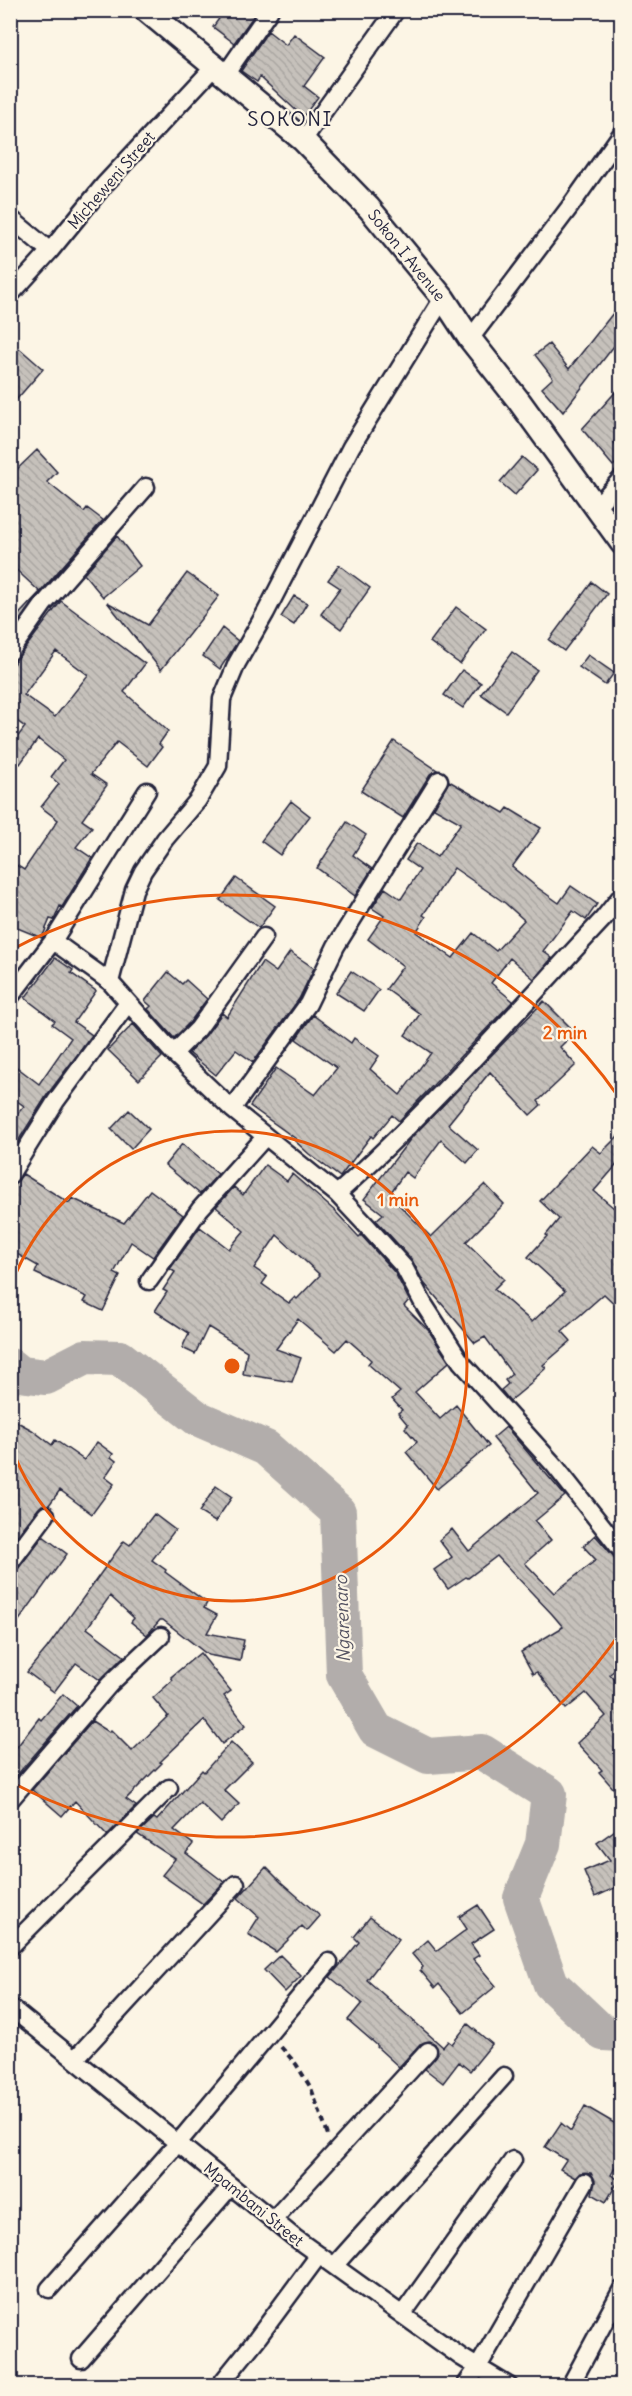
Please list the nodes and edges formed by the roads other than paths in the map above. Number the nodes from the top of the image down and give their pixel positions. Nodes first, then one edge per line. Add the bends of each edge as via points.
1 (146, 10) edge
2 (270, 10) edge
3 (396, 10) edge
4 (220, 71) junction
5 (621, 133) edge
6 (303, 141) junction
7 (10, 218) edge
8 (50, 252) junction
9 (10, 296) edge
10 (443, 298) junction
11 (470, 339) junction
12 (621, 478) edge
13 (146, 487) dead end
14 (596, 507) junction
15 (621, 543) edge
16 (10, 652) edge
17 (439, 780) dead end
18 (147, 791) dead end
19 (621, 895) edge
20 (264, 937) dead end
21 (53, 941) junction
22 (110, 982) junction
23 (10, 997) edge
24 (128, 1003) junction
25 (174, 1053) junction
26 (232, 1108) junction
27 (265, 1137) junction
28 (10, 1175) edge
29 (337, 1194) junction
30 (149, 1281) dead end
31 (46, 1515) dead end
32 (621, 1551) edge
33 (10, 1563) edge
34 (161, 1636) dead end
35 (169, 1788) dead end
36 (10, 1800) edge
37 (236, 1884) dead end
38 (10, 1947) edge
39 (329, 1962) dead end
40 (10, 2007) edge
41 (428, 2051) dead end
42 (75, 2059) junction
43 (504, 2076) dead end
44 (178, 2143) junction
45 (513, 2160) dead end
46 (585, 2182) dead end
47 (231, 2186) junction
48 (273, 2220) junction
49 (318, 2255) junction
50 (334, 2266) junction
51 (49, 2289) dead end
52 (621, 2289) edge
53 (402, 2315) junction
54 (81, 2359) dead end
55 (478, 2367) junction
56 (219, 2385) edge
57 (465, 2385) edge
58 (509, 2385) edge
59 (570, 2385) edge

1 - 4 street, Sokon I Avenue
2 - 4 street, Micheweni Street
3 - 6 street
4 - 6 street, Sokon I Avenue
4 - 8 street, Micheweni Street via 104,185
5 - 11 street
6 - 10 street, Sokon I Avenue via 369,208
7 - 8 street
8 - 9 street, Micheweni Street
10 - 11 street, Sokon I Avenue
10 - 22 street via 351,447 237,663 222,699 218,766 198,800 143,871 134,890
11 - 14 street, Sokon I Avenue
12 - 14 street
13 - 16 street via 44,604
14 - 15 street, Sokon I Avenue
17 - 26 street via 336,946 308,1004
18 - 21 street
19 - 29 street via 603,919 416,1117
20 - 25 street via 198,1029
21 - 22 street
21 - 23 street
22 - 24 street
24 - 25 street
24 - 28 street via 57,1101
25 - 26 street
26 - 27 street
27 - 29 street
27 - 30 street via 200,1209
29 - 32 street via 404,1267 461,1362 555,1466
31 - 33 street
34 - 36 street via 88,1708
35 - 38 street
37 - 42 street
39 - 44 street
40 - 42 street, Mpambani Street
41 - 48 street
42 - 44 street, Mpambani Street
43 - 50 street
44 - 47 street, Mpambani Street
44 - 51 street
45 - 53 street
46 - 55 street
47 - 48 street, Mpambani Street
47 - 54 street
48 - 49 street, Mpambani Street
49 - 50 street, Mpambani Street
49 - 56 street
50 - 53 street, Mpambani Street
52 - 59 street
53 - 55 street, Mpambani Street
55 - 57 street
55 - 58 street, Mpambani Street

